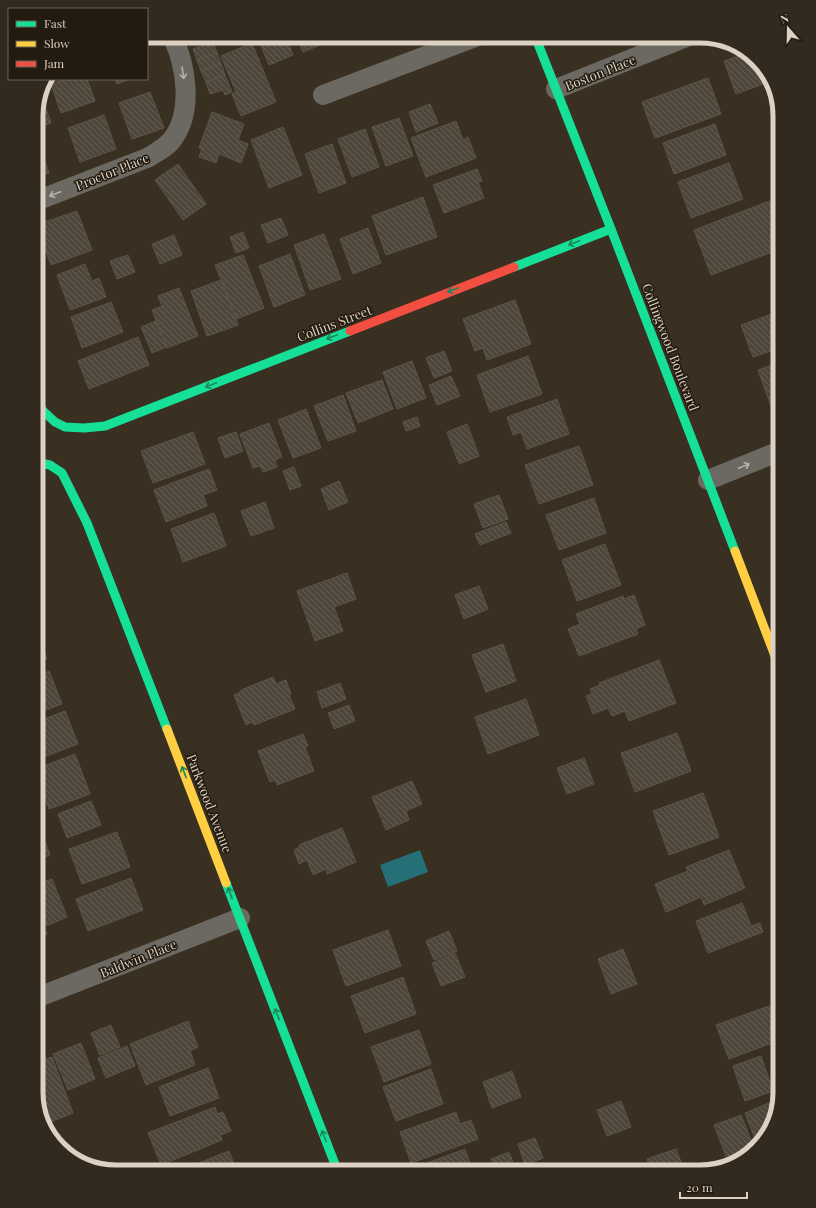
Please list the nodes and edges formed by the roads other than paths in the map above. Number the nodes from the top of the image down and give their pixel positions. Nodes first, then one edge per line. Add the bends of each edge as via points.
1 (174, 43) edge
2 (460, 43) edge
3 (538, 43) edge
4 (671, 43) edge
5 (556, 89) junction
6 (323, 95) dead end
7 (43, 198) edge
8 (611, 229) junction
9 (43, 411) edge
10 (773, 454) edge
11 (43, 463) edge
12 (708, 480) junction
13 (773, 642) edge
14 (240, 918) junction
15 (43, 995) edge
16 (335, 1165) edge

1 -> 7 street, Proctor Place via 182,67 186,108 182,124 174,138 162,150 147,158
2 - 6 street
3 - 5 street, Collingwood Boulevard
4 - 5 street, Boston Place
5 - 8 street, Collingwood Boulevard
8 -> 9 street, Collins Street via 106,426 65,427
8 - 12 street, Collingwood Boulevard
12 -> 10 street
14 -> 11 street, Parkwood Avenue via 87,523 62,473
12 - 13 street, Collingwood Boulevard
14 - 15 street, Baldwin Place
16 -> 14 street, Parkwood Avenue

